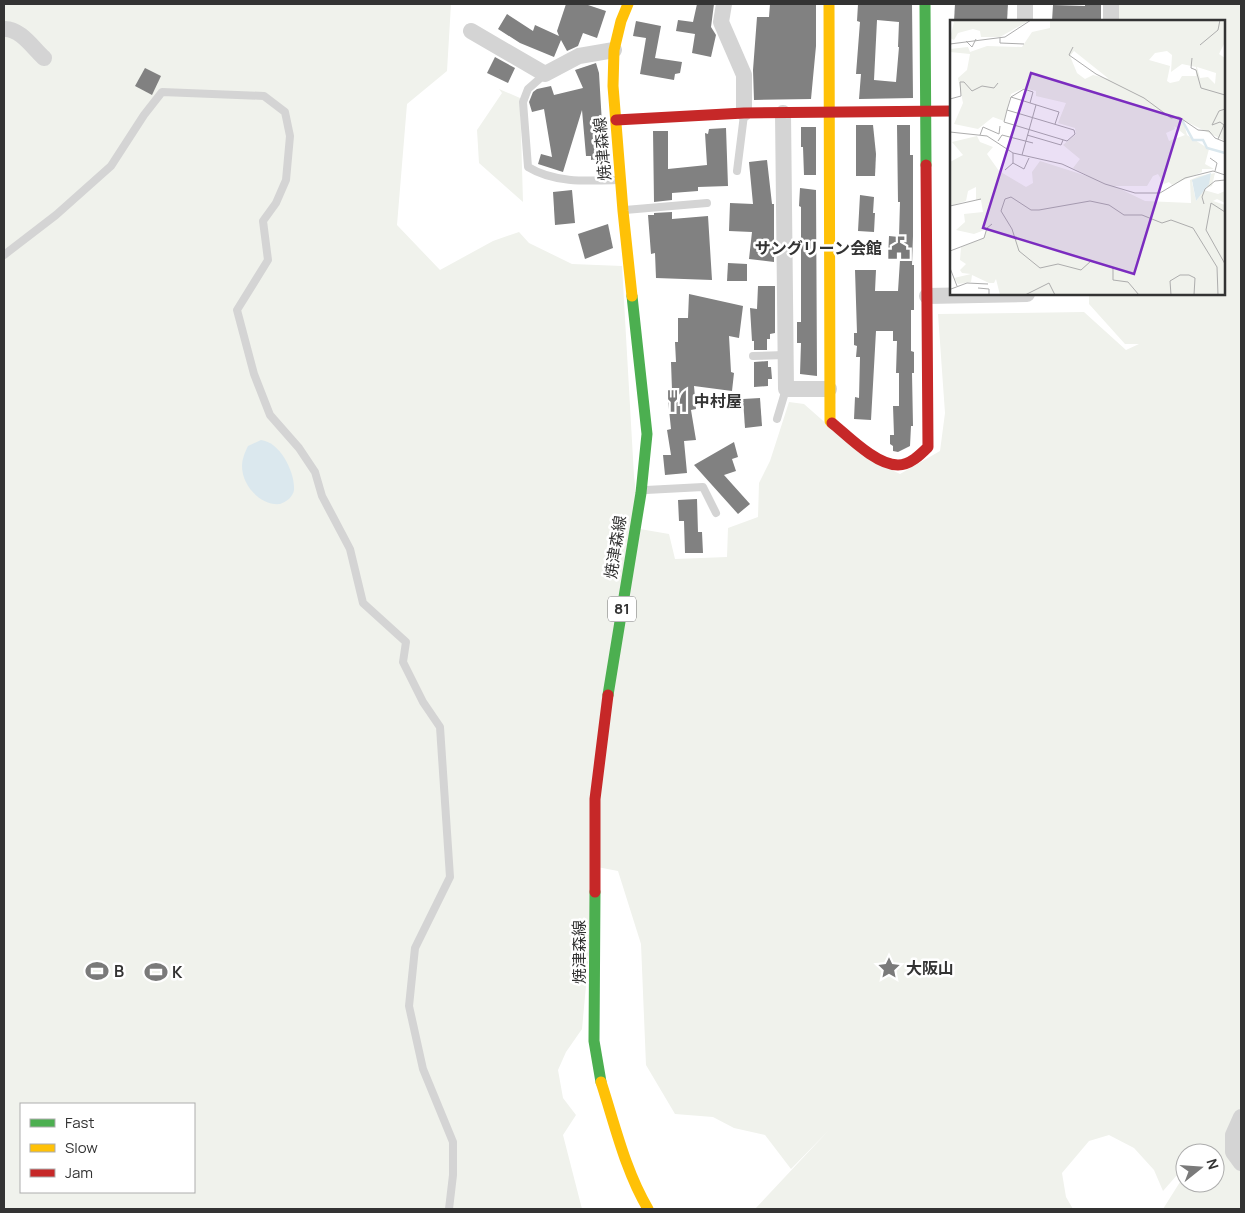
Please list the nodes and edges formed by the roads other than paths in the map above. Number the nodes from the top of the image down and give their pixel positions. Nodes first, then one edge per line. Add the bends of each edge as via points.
1 (628, 4) edge
2 (724, 4) edge
3 (830, 4) edge
4 (925, 4) edge
5 (1025, 4) edge
6 (1111, 4) edge
7 (1025, 20) edge
8 (1111, 20) edge
9 (4, 29) edge
10 (471, 31) dead end
11 (614, 50) junction
12 (44, 58) dead end
13 (545, 74) junction
14 (926, 110) junction
15 (830, 111) junction
16 (950, 111) edge
17 (744, 113) junction
18 (783, 113) junction
19 (616, 120) junction
20 (737, 171) dead end
21 (621, 180) junction
22 (707, 203) dead end
23 (623, 211) junction
24 (4, 255) edge
25 (977, 295) edge
26 (927, 296) junction
27 (785, 355) junction
28 (753, 356) dead end
29 (786, 389) junction
30 (829, 389) junction
31 (776, 419) dead end
32 (641, 490) junction
33 (716, 513) dead end
34 (1241, 1117) edge
35 (1241, 1163) edge
36 (449, 1209) edge
37 (648, 1209) edge

1 - 11 street, 焼津森線 / 81 via 620,21
2 - 17 street via 721,22 744,75
3 - 15 street
4 - 14 street
5 - 7 street
6 - 8 street
9 - 12 street via 18,33
10 - 13 street
11 - 13 street via 579,56
11 - 19 street, 焼津森線 / 81
13 - 21 lane via 528,89 523,102 528,167 574,181
14 - 15 street
14 - 16 street
14 - 26 street
15 - 18 street
15 - 30 street
17 - 18 street
17 - 19 street
17 - 20 lane
18 - 27 street
19 - 21 street, 焼津森線 / 81
21 - 23 street, 焼津森線 / 81
22 - 23 lane
23 - 32 street, 焼津森線 / 81 via 647,434
24 - 36 lane via 56,215 111,166 162,92 264,96 285,112 290,136 286,180 276,203 263,221 268,260 237,310 254,374 270,415 299,448 314,472 322,496 350,549 363,602 406,642 403,662 440,727 450,877 415,948 409,1006 423,1069 453,1142
25 - 26 street
26 - 30 street via 928,447 915,460 898,465 873,456 830,422
27 - 28 lane
27 - 29 street
29 - 30 street
29 - 31 lane
32 - 33 lane via 703,488
32 - 37 street, 焼津森線 / 81 via 608,692 595,799 594,1041 599,1075 620,1142
34 - 35 street via 1233,1144 1233,1152

